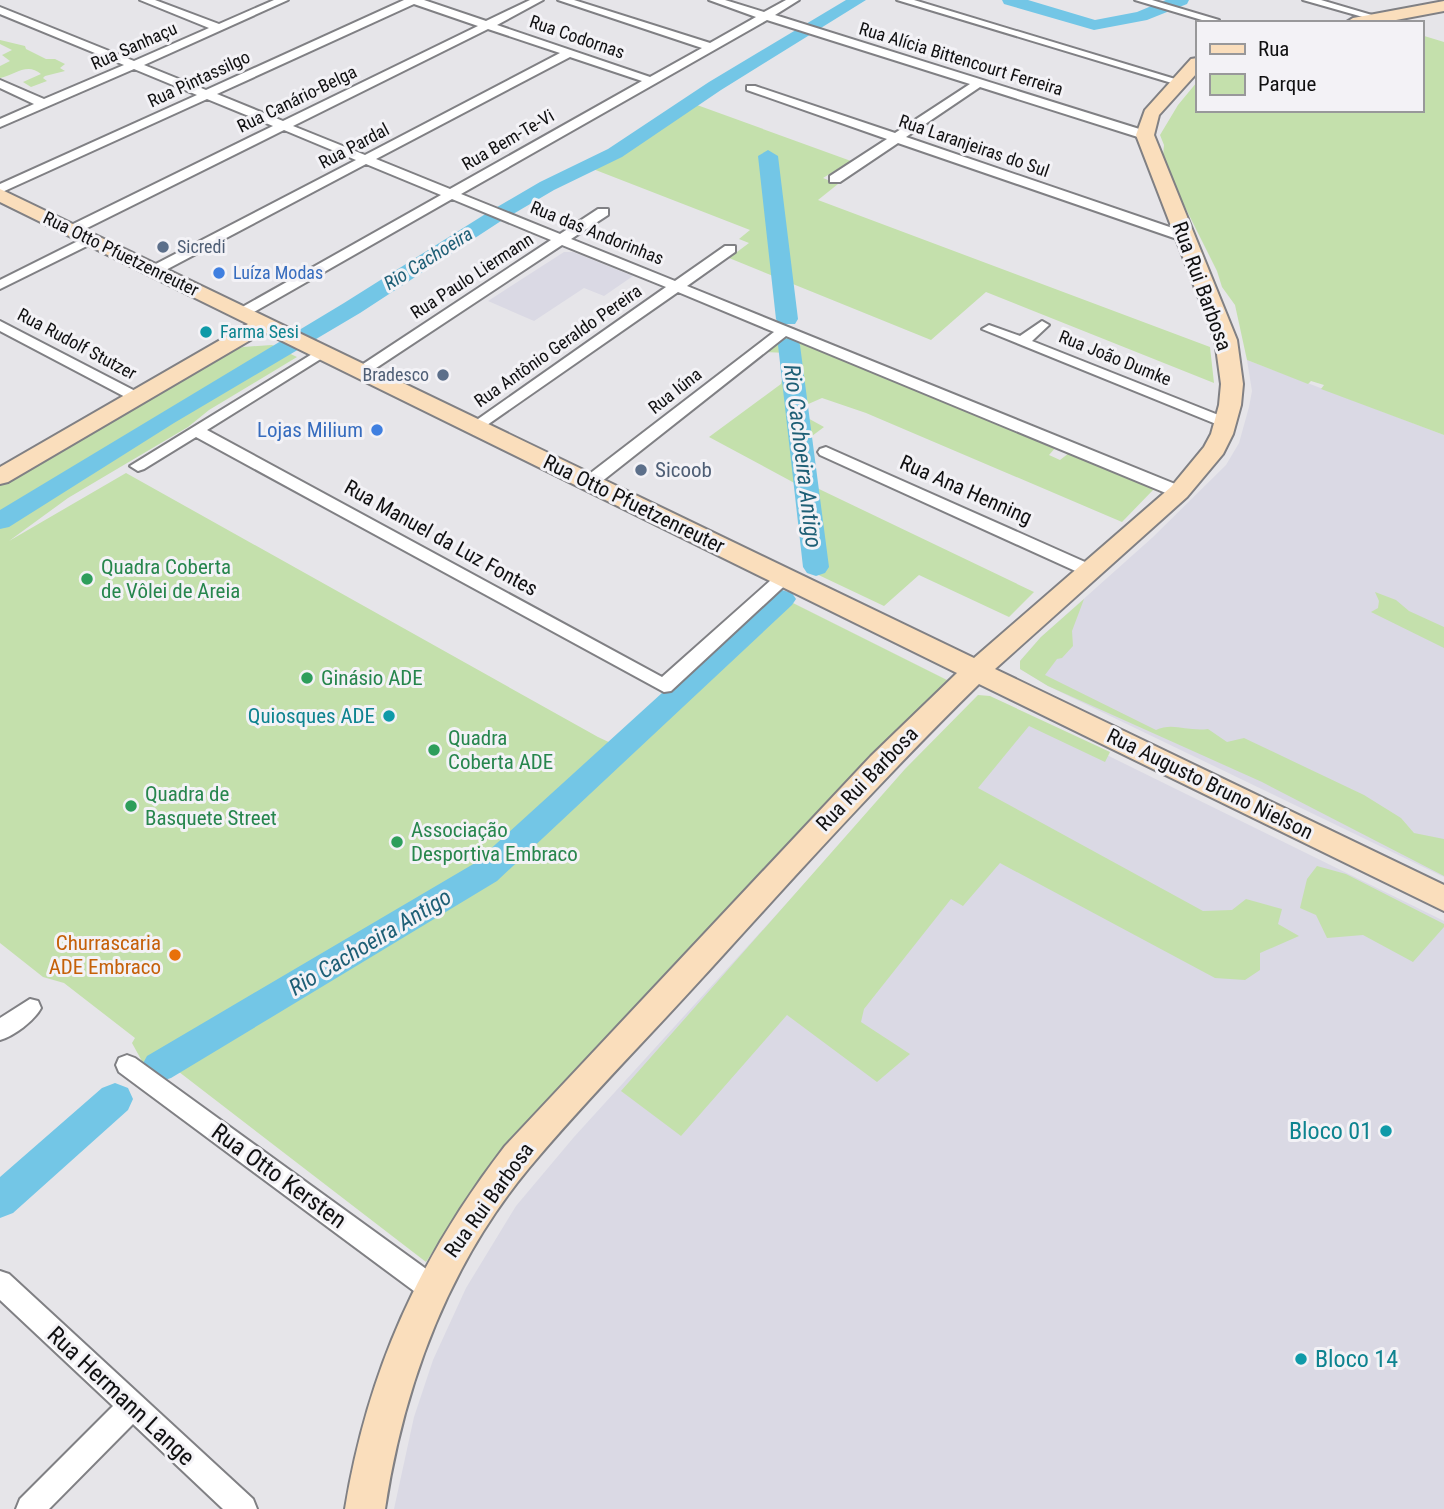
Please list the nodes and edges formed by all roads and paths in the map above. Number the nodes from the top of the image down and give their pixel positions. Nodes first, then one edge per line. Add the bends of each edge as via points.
1 (145, 0) edge
2 (283, 0) edge
3 (413, 0) edge
4 (538, 0) edge
5 (563, 0) edge
6 (714, 0) edge
7 (794, 0) edge
8 (902, 0) edge
9 (1140, 0) edge
10 (1308, 0) edge
11 (1441, 8) edge
12 (0, 10) edge
13 (766, 16) junction
14 (1377, 18) junction
15 (1214, 20) dead end
16 (1363, 21) edge
17 (487, 25) junction
18 (219, 28) junction
19 (711, 47) junction
20 (569, 53) junction
21 (1196, 64) edge
22 (134, 65) junction
23 (652, 81) junction
24 (1179, 82) junction
25 (0, 83) edge
26 (979, 83) junction
27 (751, 88) dead end
28 (207, 94) junction
29 (45, 104) junction
30 (0, 123) edge
31 (283, 126) junction
32 (1145, 135) junction
33 (896, 138) junction
34 (366, 159) junction
35 (835, 178) dead end
36 (0, 189) edge
37 (451, 194) junction
38 (0, 196) edge
39 (603, 212) dead end
40 (81, 235) junction
41 (1185, 237) junction
42 (562, 239) junction
43 (730, 249) dead end
44 (155, 271) junction
45 (0, 285) edge
46 (677, 286) junction
47 (0, 325) edge
48 (1042, 325) dead end
49 (255, 326) junction
50 (989, 329) dead end
51 (785, 330) junction
52 (1022, 342) junction
53 (323, 352) junction
54 (362, 371) junction
55 (136, 397) junction
56 (1226, 423) junction
57 (477, 427) junction
58 (196, 430) junction
59 (826, 452) dead end
60 (138, 466) dead end
61 (0, 477) edge
62 (590, 482) junction
63 (1179, 492) junction
64 (1088, 570) junction
65 (785, 577) junction
66 (977, 670) junction
67 (1444, 899) edge
68 (30, 1008) dead end
69 (0, 1031) edge
70 (127, 1065) dead end
71 (0, 1283) edge
72 (431, 1288) junction
73 (132, 1406) junction
74 (30, 1509) edge
75 (243, 1509) edge
76 (365, 1509) edge

1 - 18 street
2 - 18 street, Rua Sanhaçu
3 - 17 street, Rua Codornas
3 - 28 street, Rua Pintassilgo
4 - 17 street, Rua Canário-Belga
5 - 19 street
6 - 13 street, Rua Alícia Bittencourt Ferreira
7 - 13 street, Rua Bem-Te-Vi
8 - 24 street
9 - 15 street
10 - 14 street
11 - 14 main road
12 - 22 street, Rua das Andorinhas
13 - 19 street, Rua Bem-Te-Vi
13 - 26 street, Rua Alícia Bittencourt Ferreira
14 - 16 main road
17 - 20 street, Rua Codornas
17 - 31 street, Rua Canário-Belga
18 - 22 street, Rua Sanhaçu
19 - 23 street, Rua Bem-Te-Vi
20 - 23 street, Rua Codornas
20 - 34 street, Rua Pardal
21 - 24 main road
22 - 28 street, Rua das Andorinhas
22 - 29 street, Rua Sanhaçu
23 - 37 street, Rua Bem-Te-Vi
24 - 32 main road via 1148,120
25 - 29 street
26 - 32 street, Rua Alícia Bittencourt Ferreira
26 - 33 street
27 - 33 street, Rua Laranjeiras do Sul
28 - 31 street, Rua das Andorinhas
28 - 36 street, Rua Pintassilgo
29 - 30 street, Rua Sanhaçu
31 - 34 street, Rua das Andorinhas
31 - 40 street, Rua Canário-Belga
32 - 41 main road, Rua Rui Barbosa
33 - 35 street
33 - 41 street, Rua Laranjeiras do Sul
34 - 37 street, Rua das Andorinhas
34 - 44 street, Rua Pardal
37 - 42 street, Rua das Andorinhas
37 - 49 street, Rua Bem-Te-Vi
38 - 40 main road, Rua Otto Pfuetzenreuter
39 - 42 street, Rua Paulo Liermann
40 - 44 main road, Rua Otto Pfuetzenreuter
40 - 45 street, Rua Canário-Belga
41 - 56 main road, Rua Rui Barbosa via 1226,340 1232,384
42 - 46 street, Rua das Andorinhas
42 - 54 street, Rua Paulo Liermann
43 - 46 street, Rua Antônio Geraldo Pereira
44 - 49 main road, Rua Otto Pfuetzenreuter
46 - 51 street, Rua das Andorinhas
46 - 57 street, Rua Antônio Geraldo Pereira
47 - 55 street, Rua Rudolf Stutzer
48 - 52 street
49 - 53 main road, Rua Otto Pfuetzenreuter
49 - 55 main road
50 - 52 street, Rua João Dumke
51 - 62 street, Rua Iúna
51 - 63 street, Rua das Andorinhas
52 - 56 street, Rua João Dumke
53 - 54 main road, Rua Otto Pfuetzenreuter
53 - 58 street
54 - 57 main road, Rua Otto Pfuetzenreuter
55 - 61 main road
56 - 63 main road, Rua Rui Barbosa via 1206,463
57 - 62 main road, Rua Otto Pfuetzenreuter
58 - 60 street
58 - 65 street, Rua Manuel da Luz Fontes via 664,686
59 - 64 street, Rua Ana Henning
62 - 65 main road, Rua Otto Pfuetzenreuter
63 - 64 main road, Rua Rui Barbosa
64 - 66 main road, Rua Rui Barbosa
65 - 66 main road, Rua Otto Pfuetzenreuter
66 - 67 main road, Rua Augusto Bruno Nielson
66 - 72 main road, Rua Rui Barbosa via 881,763 525,1147 475,1211
68 - 69 street
70 - 72 street, Rua Otto Kersten
71 - 73 street, Rua Hermann Lange
72 - 76 main road, Rua Rui Barbosa via 387,1400
73 - 74 street
73 - 75 street, Rua Hermann Lange

